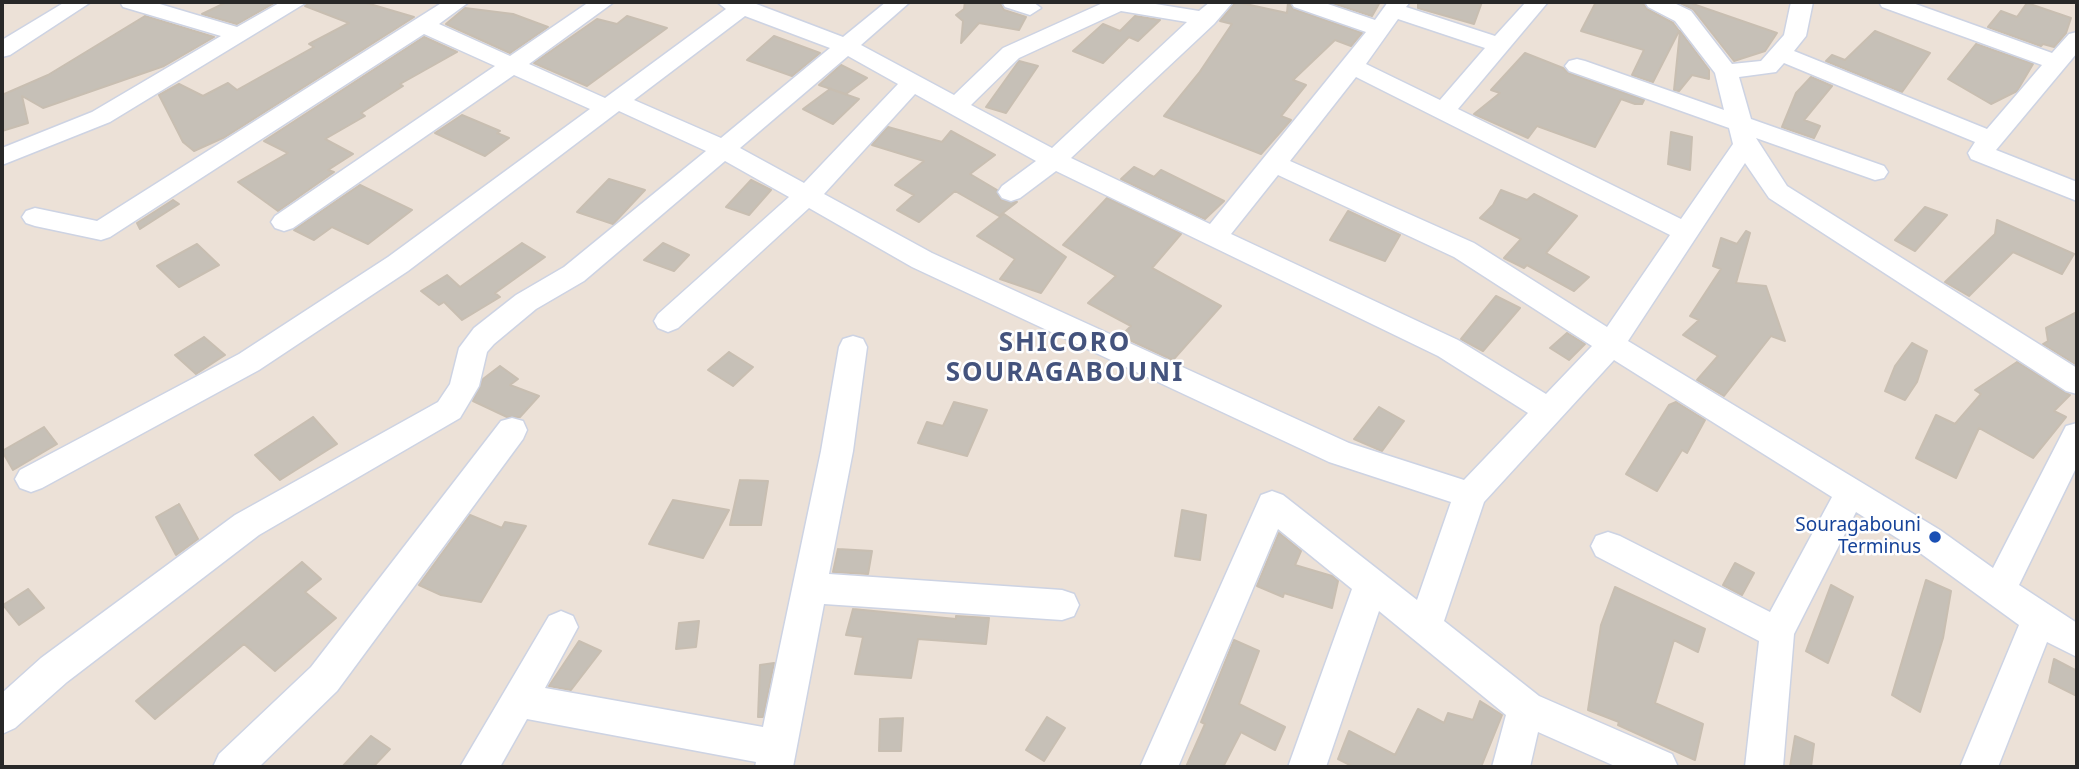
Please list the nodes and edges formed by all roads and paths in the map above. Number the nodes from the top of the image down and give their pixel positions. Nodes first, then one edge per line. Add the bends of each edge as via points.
1 (80, 2) edge
2 (131, 2) edge
3 (189, 2) edge
4 (296, 2) edge
5 (458, 2) edge
6 (603, 2) edge
7 (899, 2) edge
8 (1222, 2) edge
9 (1301, 2) edge
10 (1537, 2) edge
11 (1656, 2) edge
12 (1802, 2) edge
13 (1890, 2) edge
14 (735, 4) edge
15 (1396, 6) edge
16 (1688, 9) edge
17 (165, 12) junction
18 (1206, 19) junction
19 (422, 25) junction
20 (1379, 29) junction
21 (240, 35) junction
22 (2077, 39) edge
23 (1500, 45) junction
24 (846, 46) junction
25 (2, 50) edge
26 (1780, 52) junction
27 (2057, 63) junction
28 (512, 65) junction
29 (1353, 66) junction
30 (1577, 66) dead end
31 (1726, 72) junction
32 (912, 83) junction
33 (612, 104) junction
34 (955, 107) junction
35 (1443, 111) junction
36 (1741, 133) junction
37 (1992, 140) junction
38 (721, 148) junction
39 (2, 158) edge
40 (1054, 160) junction
41 (1273, 163) junction
42 (1875, 173) dead end
43 (1011, 192) dead end
44 (2077, 192) edge
45 (807, 196) junction
46 (35, 217) dead end
47 (284, 222) dead end
48 (1686, 232) junction
49 (1214, 237) junction
50 (668, 321) dead end
51 (1611, 344) junction
52 (853, 347) dead end
53 (2077, 383) edge
54 (1549, 411) junction
55 (512, 430) dead end
56 (2077, 435) edge
57 (31, 479) dead end
58 (1850, 492) junction
59 (1470, 495) junction
60 (1608, 546) dead end
61 (1371, 585) junction
62 (810, 588) junction
63 (1999, 591) junction
64 (1062, 605) dead end
65 (2039, 619) junction
66 (561, 627) dead end
67 (1424, 628) junction
68 (1777, 634) junction
69 (2077, 641) edge
70 (518, 700) junction
71 (1526, 708) junction
72 (2, 716) edge
73 (776, 757) edge
74 (232, 767) edge
75 (479, 767) edge
76 (1159, 767) edge
77 (1307, 767) edge
78 (1511, 767) edge
79 (1659, 767) edge
80 (1764, 767) edge
81 (1979, 767) edge

1 - 25 street
2 - 17 street
3 - 17 street
4 - 21 street
5 - 19 street
6 - 28 street
7 - 24 street
8 - 18 street
9 - 20 street
10 - 23 street
11 - 16 street
12 - 26 street via 1795,36
13 - 27 street
14 - 24 street
14 - 33 street
15 - 20 street
15 - 23 street
16 - 31 street
17 - 21 street
18 - 34 street via 1118,4 1012,53
18 - 40 street
19 - 28 street
19 - 46 street via 101,230
20 - 29 street
21 - 39 street via 101,117
22 - 27 street
23 - 35 street
24 - 32 street
24 - 38 street
26 - 31 street via 1768,67
26 - 37 street
27 - 37 street
28 - 33 street
28 - 47 street
29 - 35 street
29 - 41 street
30 - 36 street
31 - 36 street
32 - 34 street
32 - 45 street
33 - 38 street
33 - 57 street via 398,264 248,362
34 - 40 street
35 - 48 street
36 - 42 street
36 - 48 street
36 - 53 street via 1778,192
37 - 44 street via 1980,153
38 - 45 street
38 - 72 street via 574,274 526,302 484,336 473,348 464,386 449,410 247,525 54,670
40 - 43 street
40 - 49 street
41 - 49 street
41 - 51 street via 1464,250
45 - 50 street
45 - 59 street via 922,260 1340,453
48 - 51 street
49 - 54 street via 1448,348
51 - 54 street
51 - 58 street
52 - 62 street
54 - 59 street
55 - 74 street via 324,679
56 - 63 street
58 - 63 street
58 - 68 street
59 - 67 street
60 - 68 street
61 - 67 street
61 - 76 street via 1272,505
61 - 77 street
62 - 64 street
62 - 73 street
63 - 65 street
65 - 69 street
65 - 81 street
66 - 70 street
67 - 71 street
68 - 80 street
70 - 73 street
70 - 75 street
71 - 78 street
71 - 79 street

